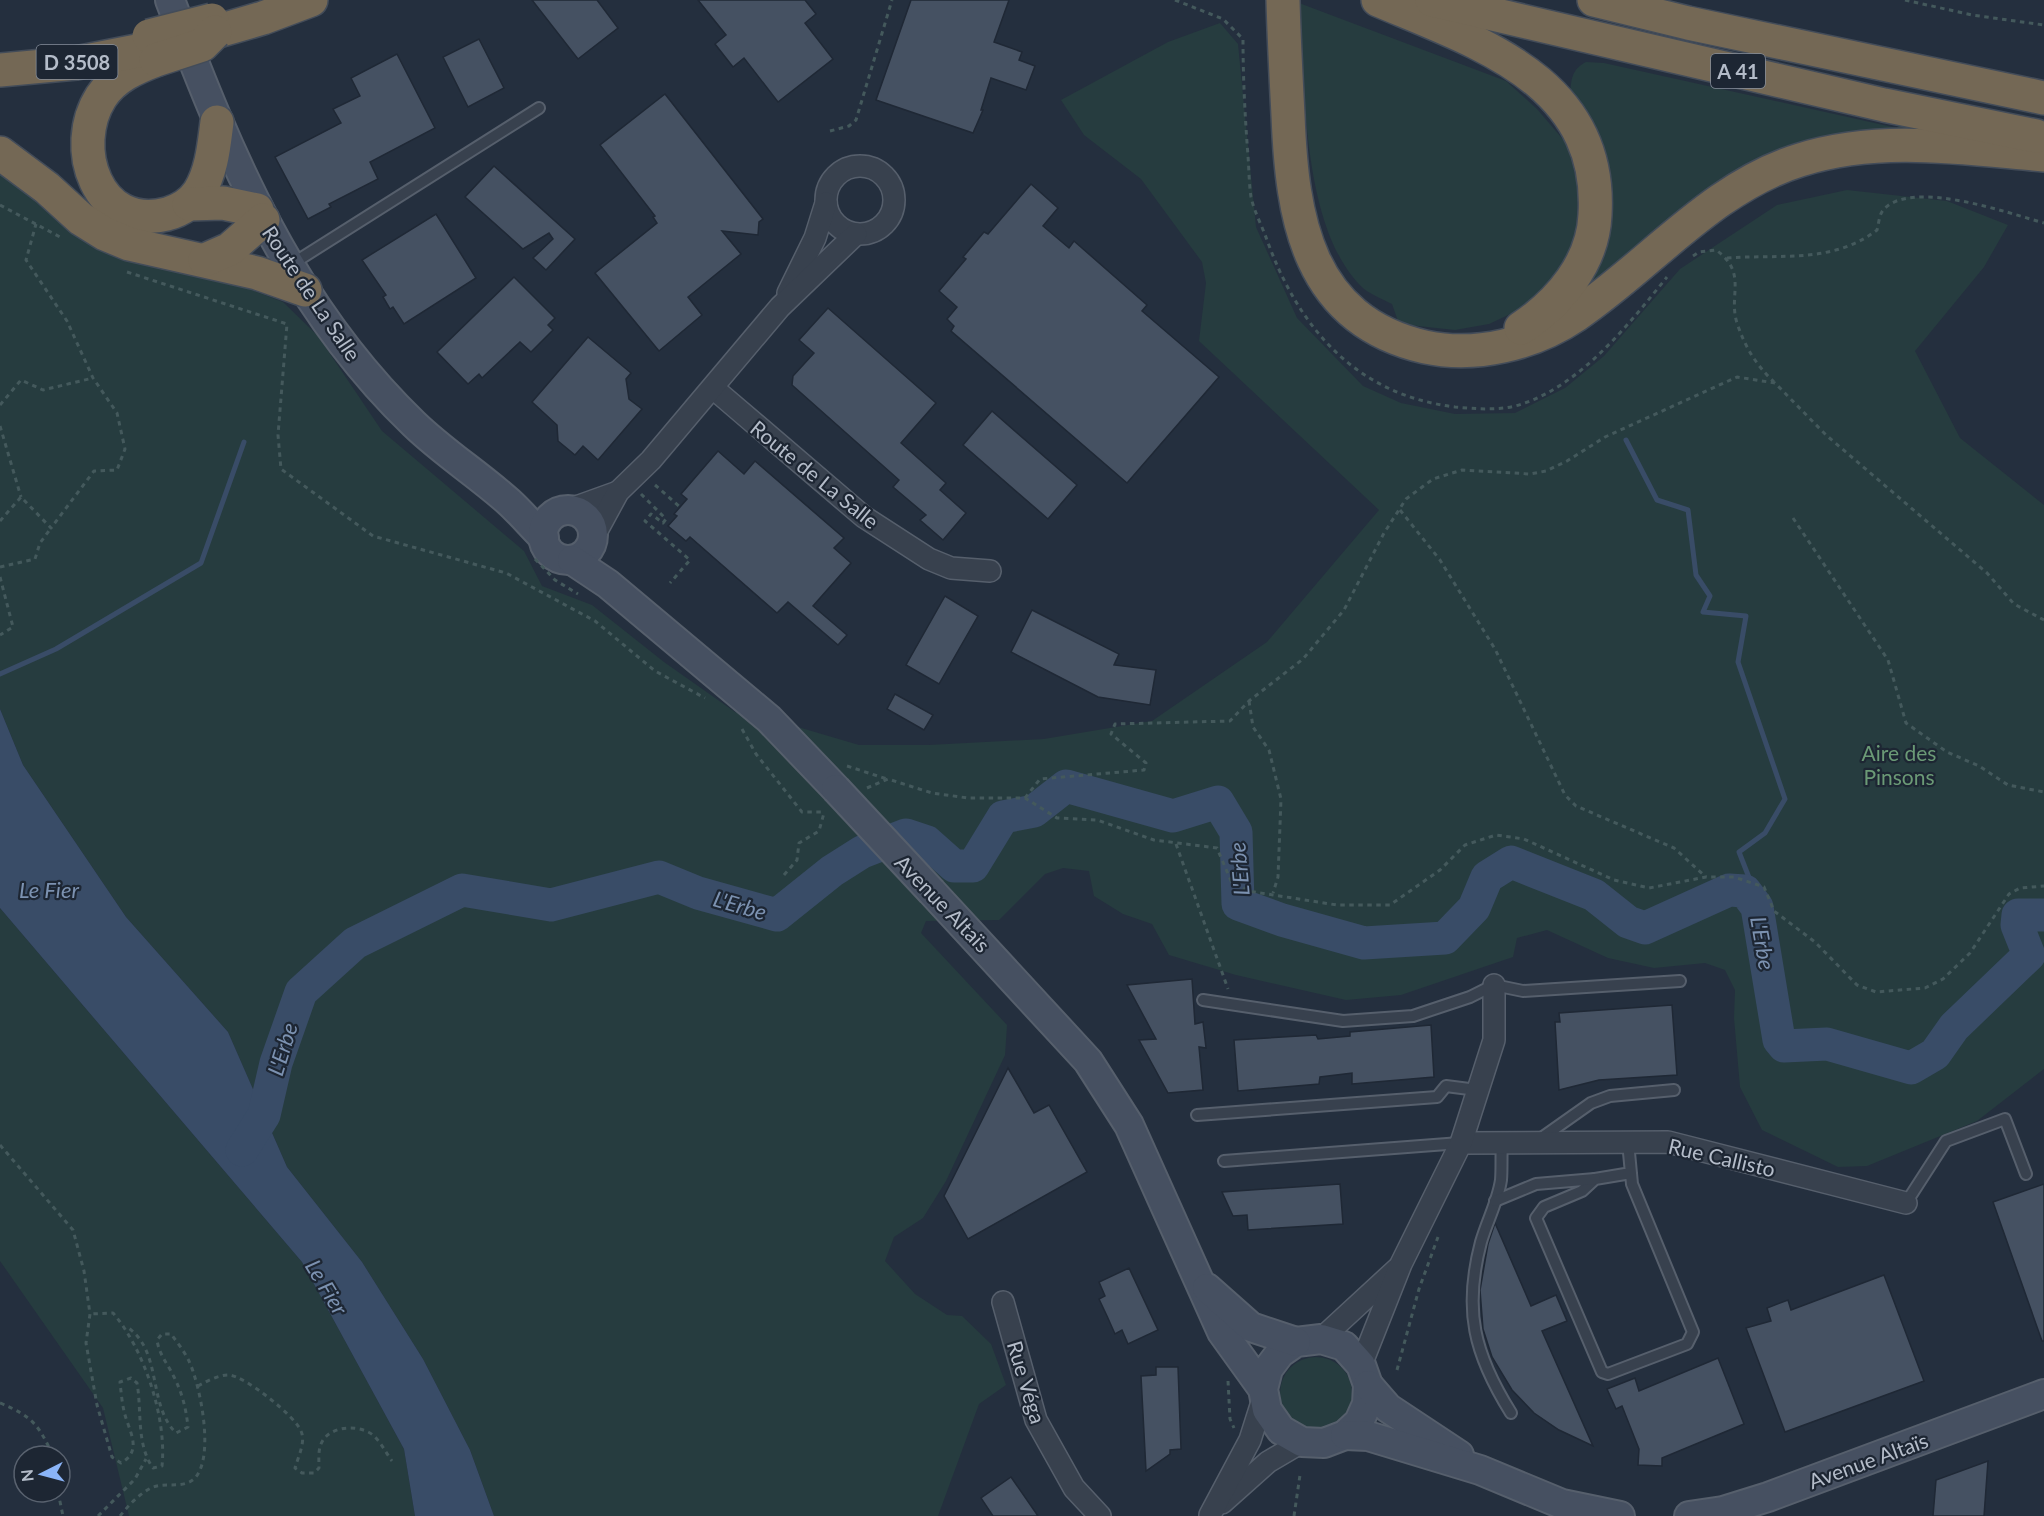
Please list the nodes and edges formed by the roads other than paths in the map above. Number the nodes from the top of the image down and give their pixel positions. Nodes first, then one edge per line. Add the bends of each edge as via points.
1 (170, 0) edge
2 (274, 0) edge
3 (311, 0) edge
4 (1378, 0) edge
5 (1432, 0) edge
6 (1594, 0) edge
7 (1688, 0) edge
8 (1283, 12) edge
9 (214, 26) junction
10 (153, 48) junction
11 (1809, 48) junction
12 (0, 56) edge
13 (0, 70) edge
14 (2044, 98) edge
15 (539, 108) dead end
16 (217, 122) junction
17 (2044, 138) edge
18 (0, 153) edge
19 (2044, 154) edge
20 (826, 203) junction
21 (189, 204) junction
22 (260, 215) junction
23 (856, 234) junction
24 (205, 260) junction
25 (297, 278) junction
26 (780, 307) junction
27 (1469, 349) junction
28 (713, 388) junction
29 (629, 482) junction
30 (556, 520) junction
31 (585, 547) junction
32 (990, 572) dead end
33 (1680, 981) dead end
34 (1494, 986) junction
35 (1203, 1000) dead end
36 (1477, 1090) junction
37 (1674, 1090) dead end
38 (1197, 1115) dead end
39 (1628, 1142) junction
40 (1461, 1143) junction
41 (1502, 1143) junction
42 (1535, 1143) junction
43 (1224, 1161) dead end
44 (1631, 1173) junction
45 (2025, 1174) dead end
46 (1595, 1179) junction
47 (1495, 1202) junction
48 (1906, 1203) joint
49 (1401, 1264) junction
50 (1201, 1282) junction
51 (1004, 1302) dead end
52 (1309, 1340) junction
53 (1365, 1375) junction
54 (1264, 1393) junction
55 (2044, 1394) edge
56 (1512, 1413) dead end
57 (1345, 1435) junction
58 (1302, 1442) junction
59 (1480, 1470) junction
60 (1209, 1515) edge
61 (1100, 1516) edge
62 (1620, 1516) edge
63 (1689, 1516) edge

1 - 16 street, Route de La Salle
2 - 9 highway, D 3508
3 - 9 highway, D 3508
4 - 27 highway via 1473,41 1524,70 1568,112 1591,159 1596,187 1595,222 1577,272 1552,304 1529,323 1496,341
5 - 17 highway, A 41 via 1884,105
6 - 11 highway, A 41
7 - 11 highway
8 - 27 highway via 1293,182 1302,230 1317,268 1350,311 1385,334 1430,348
9 - 10 highway, D 3508
10 - 12 highway, D 3508
10 - 13 highway, D 3508 via 76,63
10 - 21 highway via 101,97 88,135 88,161 96,184 108,200 125,210 160,216
11 - 14 highway, A 41
15 - 25 lane
16 - 21 highway via 206,181
16 - 22 street, Route de La Salle
18 - 24 highway via 105,234 129,244
19 - 27 highway via 1929,144 1879,145 1798,160 1734,193 1566,321 1521,342
20 - 23 street via 835,223
20 - 23 street via 830,183 845,169 869,166 886,177 895,196 891,215 876,230
20 - 26 street via 815,238
21 - 22 highway via 223,203
22 - 24 highway via 230,249
22 - 25 street, Route de La Salle
23 - 26 street
24 - 25 highway
25 - 30 street, Route de La Salle via 369,376 414,424 509,502
26 - 28 street
28 - 29 street
28 - 32 street, Route de La Salle via 864,518 929,559 951,568
29 - 30 street
29 - 31 street
30 - 31 street, Avenue Altaïs via 579,512 587,518 592,527
30 - 31 street via 553,555
31 - 50 street, Avenue Altaïs, bridge via 608,584 844,782 932,892 1088,1060 1129,1125
33 - 34 lane via 1523,991
34 - 35 lane via 1413,1016 1343,1022
34 - 36 street via 1494,1040
36 - 38 lane via 1446,1086 1437,1097
36 - 40 street
37 - 42 lane via 1610,1096 1591,1103
39 - 42 street, Rue Callisto
39 - 44 lane
39 - 48 street, Rue Callisto via 1668,1142
40 - 41 street, Rue Callisto
40 - 43 lane
40 - 49 street
41 - 42 street, Rue Callisto
41 - 47 lane via 1501,1181
44 - 46 lane
44 - 46 lane via 1632,1184 1693,1332 1687,1344 1608,1374 1602,1372 1536,1218 1544,1207 1582,1191
45 - 48 lane via 2005,1119 1946,1141
46 - 47 lane via 1536,1184
47 - 56 lane via 1481,1241 1472,1289 1475,1332 1486,1369
49 - 52 street
49 - 53 street
50 - 52 street, Avenue Altaïs via 1251,1327
50 - 54 street, Avenue Altaïs via 1222,1332
51 - 61 street, Rue Véga via 1036,1420 1074,1488
52 - 53 street via 1344,1346
52 - 54 street via 1280,1353 1268,1369
53 - 57 street via 1367,1404 1359,1422
53 - 59 street via 1388,1408
54 - 58 street via 1267,1410 1281,1430
54 - 60 street via 1247,1444
55 - 63 street, Avenue Altaïs via 1768,1497 1723,1511
57 - 58 street via 1324,1443
57 - 59 street via 1368,1436
58 - 60 street via 1268,1462
59 - 62 street via 1562,1504

